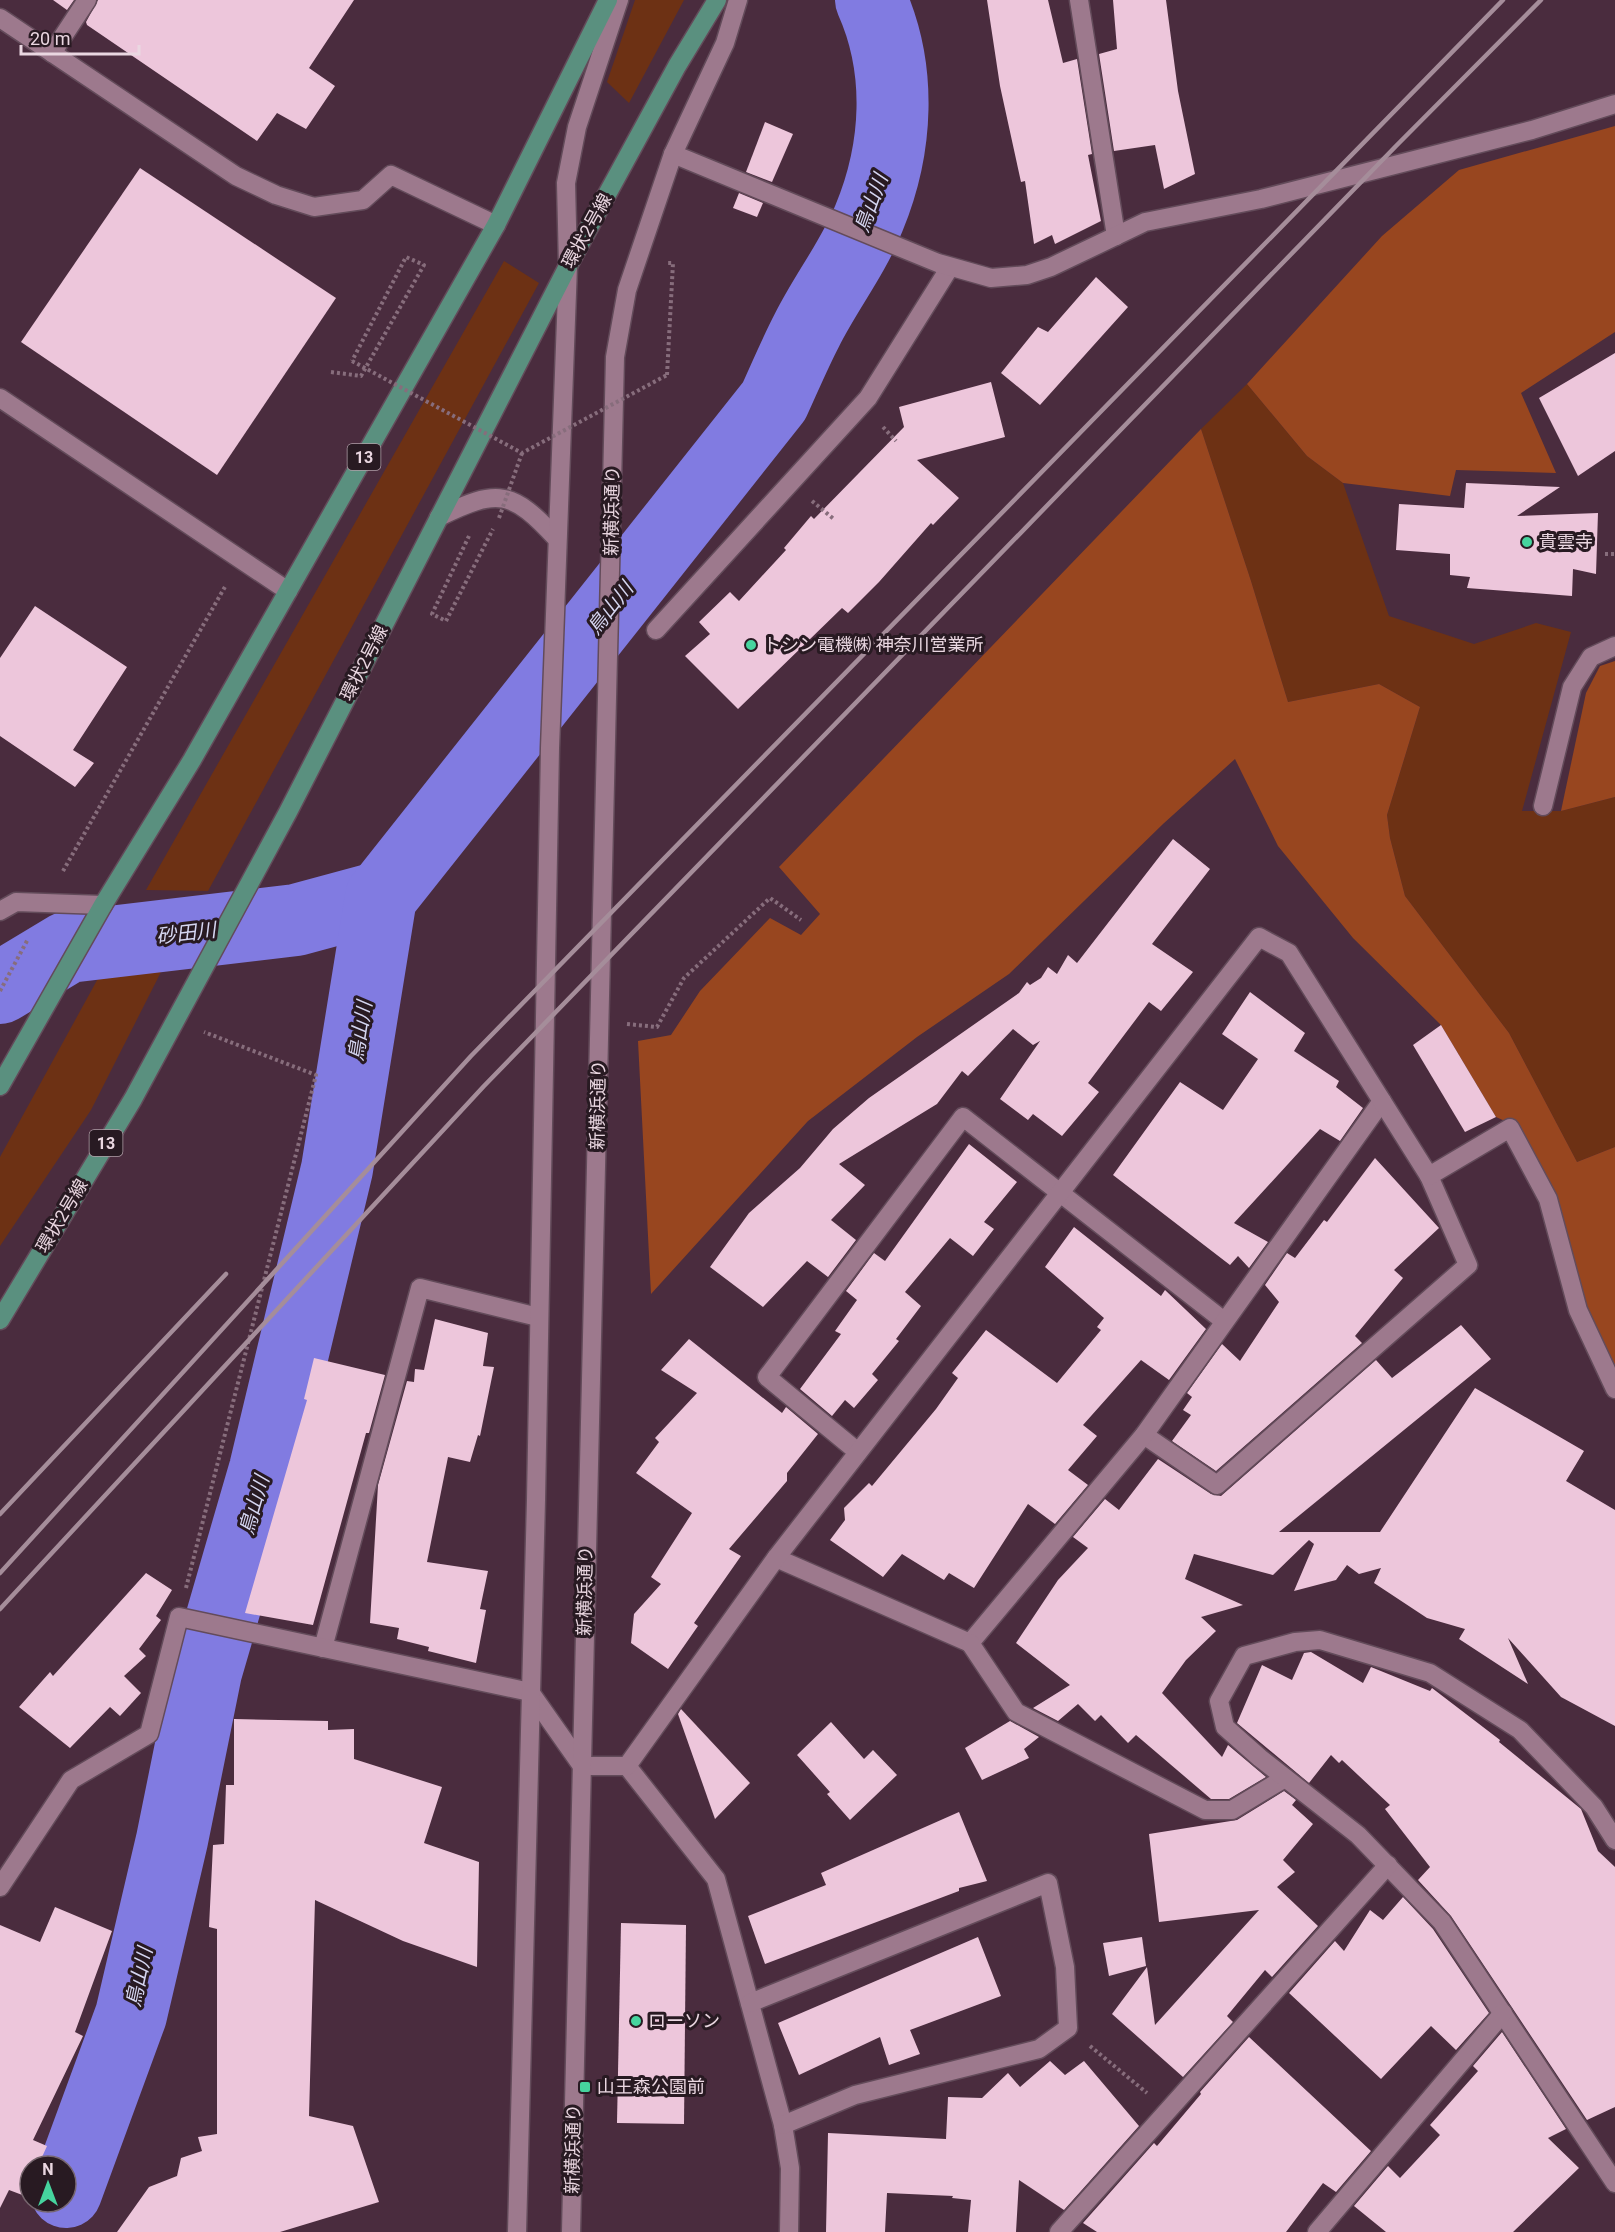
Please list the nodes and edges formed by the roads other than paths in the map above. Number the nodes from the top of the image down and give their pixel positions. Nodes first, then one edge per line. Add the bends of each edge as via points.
1 (87, 0) edge
2 (608, 0) edge
3 (619, 0) edge
4 (717, 0) edge
5 (738, 0) edge
6 (1079, 0) edge
7 (0, 18) edge
8 (52, 53) junction
9 (1615, 104) edge
10 (673, 154) junction
11 (496, 225) junction
12 (1116, 236) junction
13 (944, 265) junction
14 (568, 266) junction
15 (0, 398) edge
16 (438, 517) junction
17 (557, 544) junction
18 (288, 591) junction
19 (656, 630) dead end
20 (1615, 646) edge
21 (1543, 806) dead end
22 (104, 905) junction
23 (0, 911) edge
24 (0, 1086) edge
25 (1382, 1101) junction
26 (1429, 1176) junction
27 (1059, 1194) junction
28 (538, 1317) junction
29 (0, 1320) edge
30 (1224, 1322) junction
31 (1615, 1389) edge
32 (1144, 1435) junction
33 (858, 1452) junction
34 (776, 1558) junction
35 (970, 1643) junction
36 (323, 1648) junction
37 (530, 1692) junction
38 (582, 1766) junction
39 (627, 1766) junction
40 (1285, 1778) junction
41 (1615, 1840) edge
42 (1388, 1865) junction
43 (0, 1887) edge
44 (750, 2003) junction
45 (1503, 2013) junction
46 (783, 2125) junction
47 (1608, 2160) edge
48 (1615, 2183) edge
49 (517, 2232) edge
50 (571, 2232) edge
51 (789, 2232) edge
52 (1059, 2232) edge
53 (1317, 2232) edge

1 - 8 street
2 - 11 main road, 13
3 - 14 street via 577,127 568,172
4 - 14 main road, 環状2号線 / 13
5 - 10 street, 新横浜通り via 726,43
6 - 12 street
7 - 8 street
8 - 11 street via 236,176 276,195 314,207 363,200 391,175
9 - 12 street via 1532,130 1261,199 1145,222
10 - 13 street
10 - 38 street, 新横浜通り via 627,291 615,357
11 - 18 main road, 13
12 - 13 street via 1026,275 991,278
13 - 19 street via 868,398
14 - 16 main road, 環状2号線 / 13
14 - 17 street
15 - 18 street
16 - 17 street via 466,504 506,497 521,504
16 - 29 main road, 環状2号線 / 13 via 133,1099
17 - 28 street
18 - 22 main road, 13
20 - 21 street via 1591,657 1572,687
22 - 23 street via 16,902
22 - 24 main road, 13
25 - 26 street
25 - 27 street via 1289,953 1259,938
25 - 30 street
26 - 31 street via 1510,1128 1548,1199 1578,1310
26 - 32 street via 1468,1265 1217,1485
27 - 30 street
27 - 33 street
27 - 33 street via 963,1117 766,1377
28 - 36 street via 420,1288
28 - 37 street
30 - 32 street
32 - 35 street
33 - 34 street
34 - 35 street
34 - 39 street
35 - 40 street via 1016,1712 1205,1810 1232,1810
36 - 37 street
36 - 43 street via 185,1618 149,1734 71,1780
37 - 38 street
37 - 49 street
38 - 39 street
38 - 50 street, 新横浜通り
39 - 44 street via 716,1879
40 - 41 street via 1225,1726 1219,1701 1244,1656 1294,1642 1320,1640 1430,1673 1520,1730 1594,1807
40 - 42 street via 1358,1835
42 - 45 street via 1442,1922
42 - 52 street
44 - 46 street
44 - 46 street via 1048,1882 1065,1967 1068,2028 1040,2049 855,2095
45 - 47 street
45 - 53 street
46 - 51 street via 790,2168
47 - 48 street

